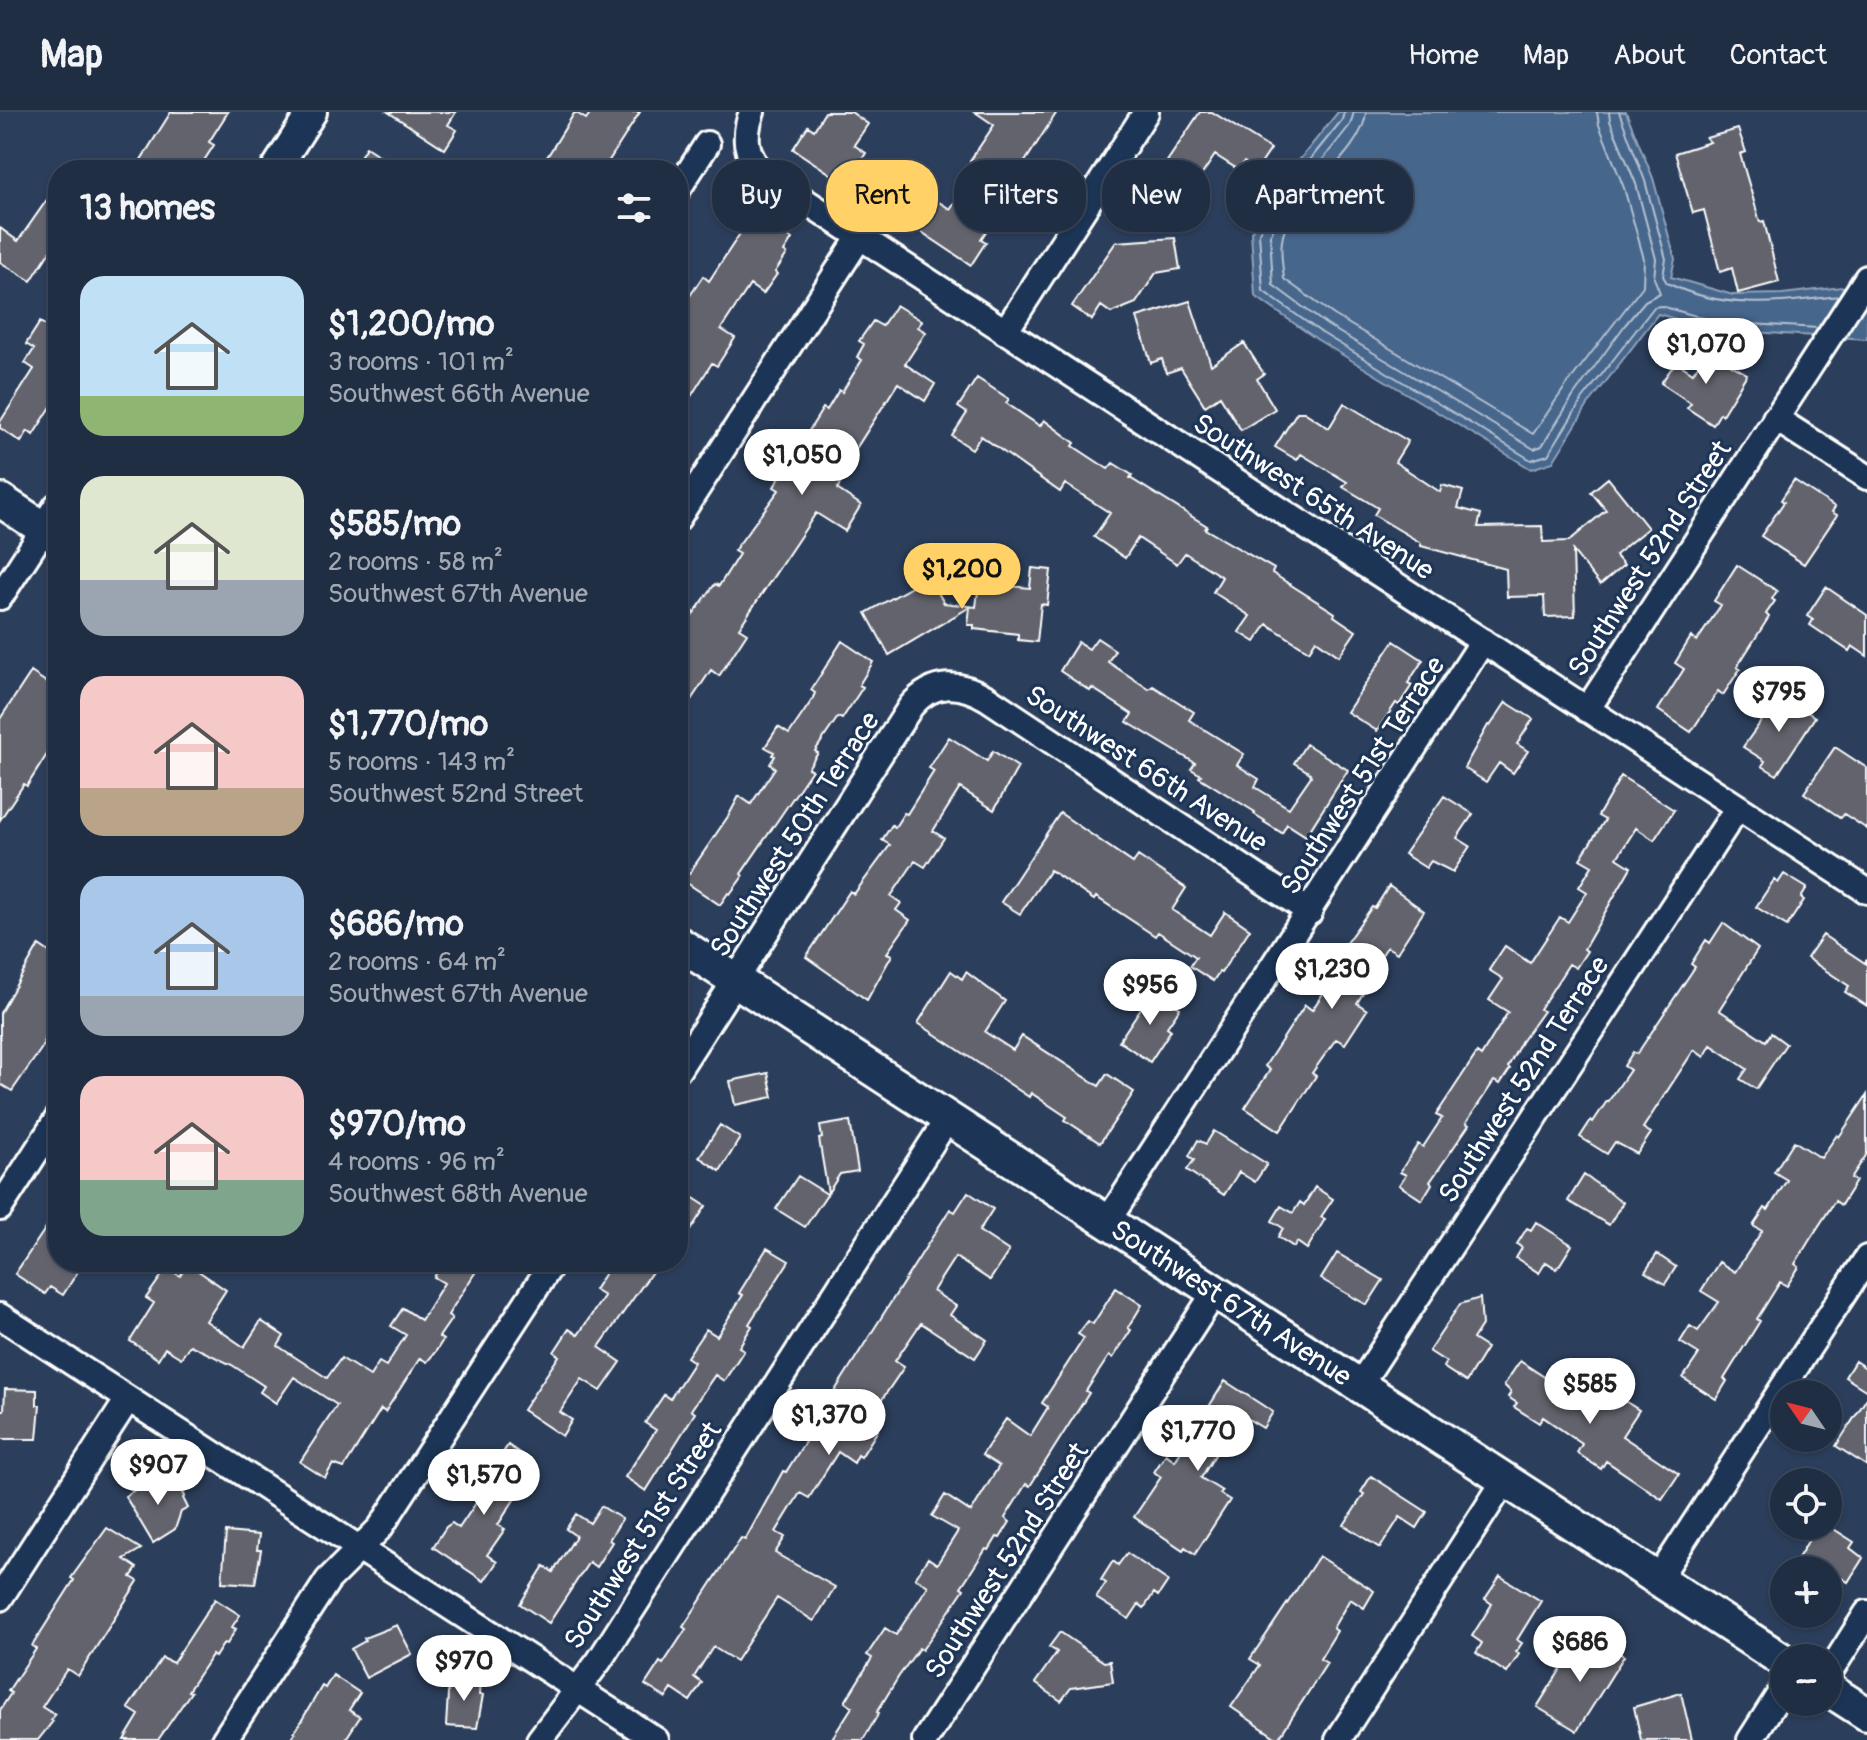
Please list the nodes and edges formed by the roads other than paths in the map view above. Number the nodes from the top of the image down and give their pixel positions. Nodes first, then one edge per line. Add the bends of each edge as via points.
1 (312, 112) edge
2 (752, 112) edge
3 (1146, 112) edge
4 (707, 144) dead end
5 (281, 160) edge
6 (688, 173) edge
7 (859, 238) junction
8 (1867, 278) edge
9 (1005, 332) junction
10 (1775, 418) junction
11 (1867, 477) edge
12 (0, 500) edge
13 (688, 503) edge
14 (48, 522) edge
15 (48, 531) edge
16 (0, 597) edge
17 (1483, 641) junction
18 (946, 685) joint
19 (1587, 710) junction
20 (1738, 807) junction
21 (1867, 891) edge
22 (1310, 912) junction
23 (688, 949) edge
24 (735, 980) junction
25 (688, 1054) edge
26 (948, 1118) junction
27 (48, 1134) edge
28 (0, 1208) edge
29 (1107, 1222) junction
30 (1867, 1258) edge
31 (546, 1272) edge
32 (1215, 1292) junction
33 (0, 1316) edge
34 (1359, 1386) junction
35 (128, 1399) junction
36 (1505, 1480) junction
37 (360, 1547) junction
38 (1658, 1579) junction
39 (0, 1598) edge
40 (1867, 1613) edge
41 (1770, 1652) edge
42 (1842, 1653) edge
43 (576, 1688) junction
44 (1842, 1698) edge
45 (1770, 1709) edge
46 (1867, 1714) edge
47 (224, 1740) edge
48 (539, 1740) edge
49 (656, 1740) edge
50 (925, 1740) edge
51 (1338, 1740) edge
52 (1750, 1740) edge

1 - 5 street
2 - 7 street, Southwest 65th Avenue via 746,138 751,160 762,173
3 - 9 street
4 - 6 street
7 - 9 street, Southwest 65th Avenue
7 - 13 street
8 - 10 street, Southwest 52nd Street
9 - 17 street, Southwest 65th Avenue
10 - 11 street
10 - 19 street, Southwest 52nd Street
12 - 14 main road
15 - 16 street
17 - 19 street, Southwest 65th Avenue
17 - 22 street, Southwest 51st Terrace
18 - 22 street, Southwest 66th Avenue via 963,686 987,698
18 - 24 street, Southwest 50th Terrace via 911,706
19 - 20 street, Southwest 65th Avenue
20 - 21 street, Southwest 65th Avenue
20 - 34 street, Southwest 52nd Terrace
22 - 29 street, Southwest 51st Terrace
23 - 24 main road, Southwest 67th Avenue
24 - 25 street, Southwest 50th Terrace
24 - 26 main road, Southwest 67th Avenue
26 - 29 main road, Southwest 67th Avenue
26 - 43 street, Southwest 51st Street via 599,1661
27 - 28 street
29 - 32 main road, Southwest 67th Avenue
30 - 38 street
31 - 37 street via 380,1528
32 - 34 main road, Southwest 67th Avenue
32 - 50 street, Southwest 52nd Street
33 - 35 street
34 - 36 main road, Southwest 67th Avenue
35 - 37 street
35 - 39 street
36 - 38 main road, Southwest 67th Avenue
36 - 51 street
37 - 43 street
37 - 47 street via 328,1580
38 - 41 main road, Southwest 67th Avenue
40 - 42 street
43 - 48 street, Southwest 51st Street
43 - 49 street
44 - 46 main road
45 - 52 street

